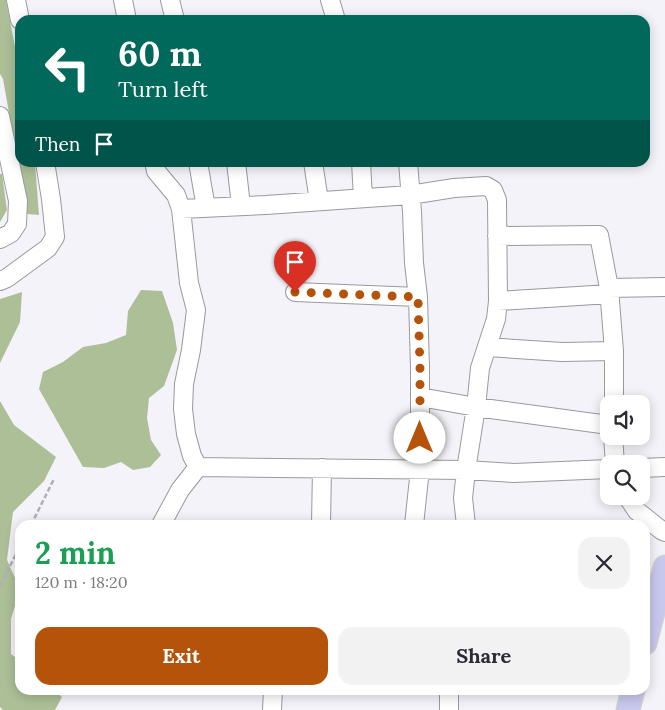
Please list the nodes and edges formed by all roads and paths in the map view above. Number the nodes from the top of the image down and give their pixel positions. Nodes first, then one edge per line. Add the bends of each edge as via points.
1 (16, 0) edge
2 (123, 0) edge
3 (170, 0) edge
4 (330, 0) edge
5 (19, 15) edge
6 (126, 15) edge
7 (174, 15) edge
8 (334, 15) edge
9 (0, 116) edge
10 (46, 167) edge
11 (155, 167) edge
12 (199, 167) edge
13 (237, 167) edge
14 (314, 167) edge
15 (361, 167) edge
16 (408, 167) edge
17 (410, 195) junction
18 (363, 198) junction
19 (319, 201) junction
20 (241, 206) junction
21 (206, 208) junction
22 (181, 209) junction
23 (497, 236) junction
24 (0, 239) edge
25 (0, 281) edge
26 (665, 287) edge
27 (609, 291) junction
28 (295, 292) dead end
29 (418, 297) junction
30 (498, 301) junction
31 (487, 347) junction
32 (614, 351) junction
33 (614, 395) edge
34 (420, 397) junction
35 (476, 407) junction
36 (600, 424) edge
37 (198, 467) junction
38 (665, 467) edge
39 (322, 468) junction
40 (650, 468) edge
41 (420, 469) junction
42 (466, 470) junction
43 (600, 470) edge
44 (54, 479) dead end
45 (633, 505) edge
46 (34, 520) edge
47 (164, 520) edge
48 (321, 520) edge
49 (415, 520) edge
50 (465, 520) edge
51 (648, 520) edge
52 (650, 521) edge
53 (665, 532) edge
54 (15, 556) edge
55 (665, 567) edge
56 (0, 586) edge
57 (650, 624) edge
58 (273, 695) edge
59 (448, 695) edge
60 (632, 695) edge
61 (272, 710) edge
62 (449, 710) edge
63 (628, 710) edge

1 - 5 street
2 - 6 street
3 - 7 street
4 - 8 street
9 - 24 street via 18,201 17,224 11,233
10 - 25 street via 55,237 48,248
11 - 22 street via 176,195
12 - 21 street
13 - 20 street
14 - 19 street
15 - 18 street
16 - 17 street
17 - 18 street
17 - 23 street via 486,186 493,190 496,200
17 - 29 street
18 - 19 street
19 - 20 street
20 - 21 street
21 - 22 street
22 - 37 street via 189,283 196,310 183,409 186,434
23 - 27 street via 599,235
23 - 30 street
26 - 27 street
27 - 30 street
27 - 32 street
28 - 29 street
29 - 34 street
30 - 31 street
31 - 32 street via 562,352
31 - 35 street via 480,368
32 - 33 street
34 - 35 street
34 - 41 street
35 - 36 street
35 - 42 street
37 - 39 street
37 - 47 street via 180,490
38 - 40 street
39 - 41 street
39 - 48 street
41 - 42 street
41 - 49 street
42 - 43 street
42 - 50 street via 463,498
44 - 46 path
45 - 51 street
52 - 53 street
54 - 56 path
55 - 57 main road
58 - 61 street
59 - 62 street
60 - 63 main road

